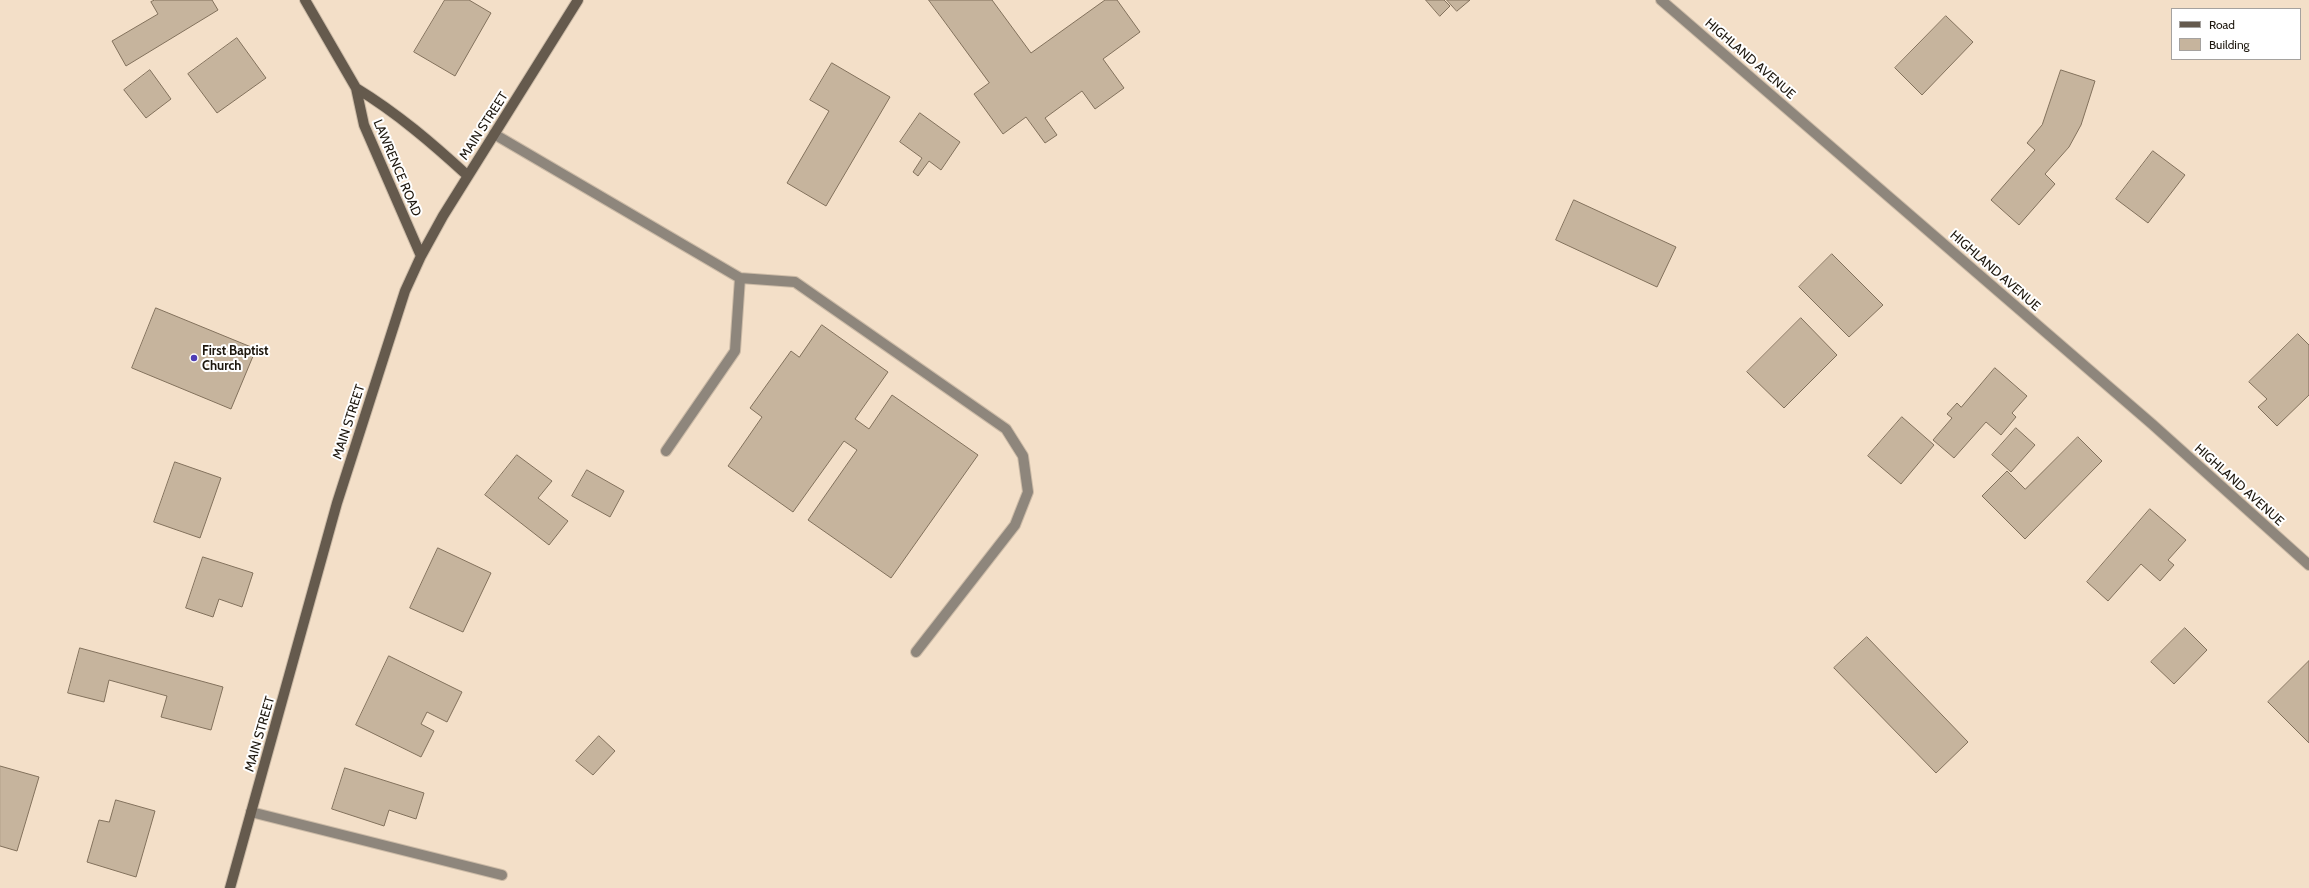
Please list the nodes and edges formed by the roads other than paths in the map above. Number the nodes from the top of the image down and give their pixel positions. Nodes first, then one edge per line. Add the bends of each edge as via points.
1 (305, 0) edge
2 (578, 0) edge
3 (1661, 0) edge
4 (356, 88) junction
5 (494, 134) junction
6 (468, 176) junction
7 (421, 256) junction
8 (740, 278) junction
9 (666, 451) dead end
10 (2309, 565) edge
11 (916, 652) dead end
12 (252, 812) junction
13 (502, 875) dead end
14 (230, 888) edge

1 - 4 main road, LAWRENCE ROAD
2 - 5 main road, MAIN STREET
3 - 10 street, HIGHLAND AVENUE via 2152,424
4 - 6 main road, LAWRENCE ROAD via 393,112
4 - 7 main road, LAWRENCE ROAD via 364,125
5 - 6 main road, MAIN STREET
5 - 8 street
6 - 7 main road, MAIN STREET
7 - 12 main road, MAIN STREET via 405,291 337,503
8 - 9 street via 735,351
8 - 11 street via 795,282 1006,428 1023,456 1028,492 1015,525
12 - 13 street
12 - 14 main road, MAIN STREET

